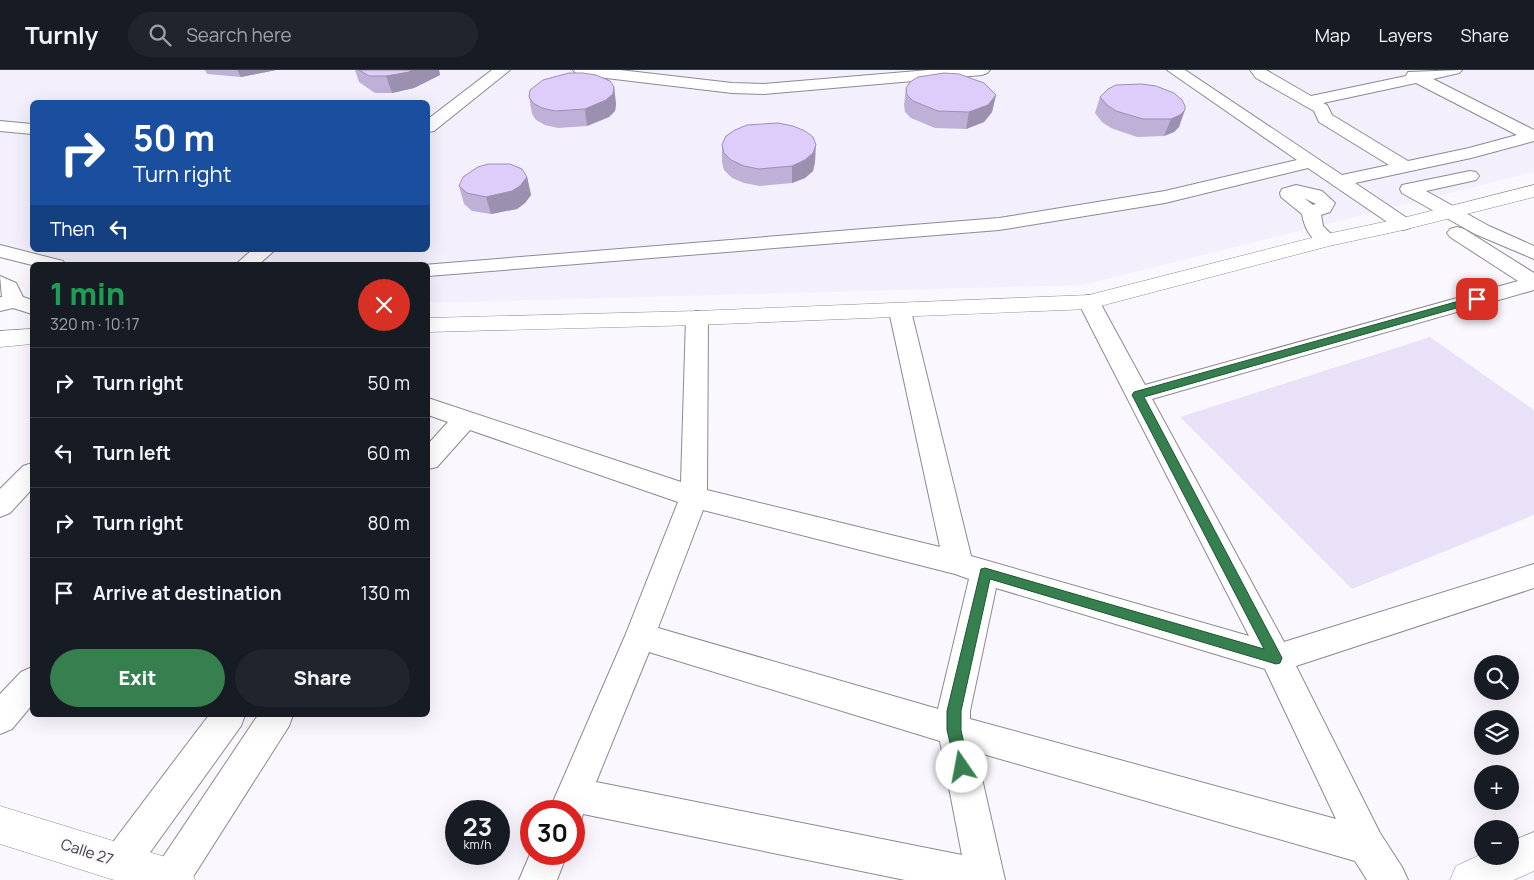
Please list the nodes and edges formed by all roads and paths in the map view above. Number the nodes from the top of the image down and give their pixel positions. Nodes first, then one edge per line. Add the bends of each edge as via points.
1 (502, 70) edge
2 (581, 70) edge
3 (982, 70) edge
4 (1175, 70) edge
5 (1258, 70) edge
6 (1403, 70) edge
7 (1454, 70) edge
8 (1418, 78) junction
9 (1309, 101) junction
10 (430, 125) edge
11 (0, 126) edge
12 (30, 128) edge
13 (1533, 136) edge
14 (1311, 162) junction
15 (1405, 167) junction
16 (1470, 176) dead end
17 (1338, 181) junction
18 (1534, 191) edge
19 (1311, 212) dead end
20 (1440, 215) junction
21 (1403, 224) junction
22 (1327, 240) junction
23 (0, 251) edge
24 (262, 252) edge
25 (1534, 253) edge
26 (44, 262) edge
27 (249, 262) edge
28 (430, 270) edge
29 (0, 282) edge
30 (1534, 283) edge
31 (1089, 302) junction
32 (15, 304) edge
33 (900, 311) junction
34 (697, 318) junction
35 (430, 325) edge
36 (30, 337) edge
37 (0, 339) edge
38 (1138, 395) junction
39 (430, 407) edge
40 (464, 420) junction
41 (430, 458) edge
42 (30, 475) edge
43 (694, 497) junction
44 (0, 506) edge
45 (972, 568) junction
46 (1528, 585) edge
47 (640, 636) junction
48 (1276, 658) junction
49 (30, 684) edge
50 (228, 717) edge
51 (276, 717) edge
52 (0, 718) edge
53 (954, 730) junction
54 (572, 800) edge
55 (585, 806) edge
56 (0, 824) edge
57 (1367, 846) junction
58 (1534, 851) edge
59 (120, 863) junction
60 (544, 865) edge
61 (172, 879) edge
62 (986, 879) edge
63 (538, 880) edge
64 (1388, 880) edge
65 (1470, 880) edge

1 - 10 street
2 - 3 street via 764,89
4 - 14 street
5 - 9 street via 1261,75
6 - 8 street
7 - 8 street
8 - 9 street
8 - 13 street
9 - 15 street via 1321,108 1325,118
11 - 12 street
13 - 15 street
14 - 17 street
14 - 28 street via 1165,197 999,224
15 - 17 street
16 - 20 street via 1409,189
17 - 21 street
18 - 20 main road
19 - 22 street via 1314,228
20 - 21 main road
20 - 25 street
20 - 30 street
21 - 22 main road
22 - 31 main road
23 - 26 lane
24 - 27 street
29 - 32 street via 9,288
30 - 38 street
31 - 33 main road
31 - 38 street
33 - 34 main road
33 - 45 street
34 - 35 main road
34 - 43 street
36 - 37 main road
38 - 48 street
39 - 40 street
40 - 41 street
40 - 43 street
42 - 44 street
43 - 45 street
43 - 47 street
45 - 48 street
45 - 53 street
46 - 48 street
47 - 53 street
47 - 54 street
48 - 57 street
49 - 52 street
50 - 59 street
51 - 61 street
53 - 57 street
53 - 62 street
55 - 62 street
56 - 59 main road, Calle 27
57 - 64 street
58 - 65 main road
59 - 61 main road, Calle 27
60 - 63 street

